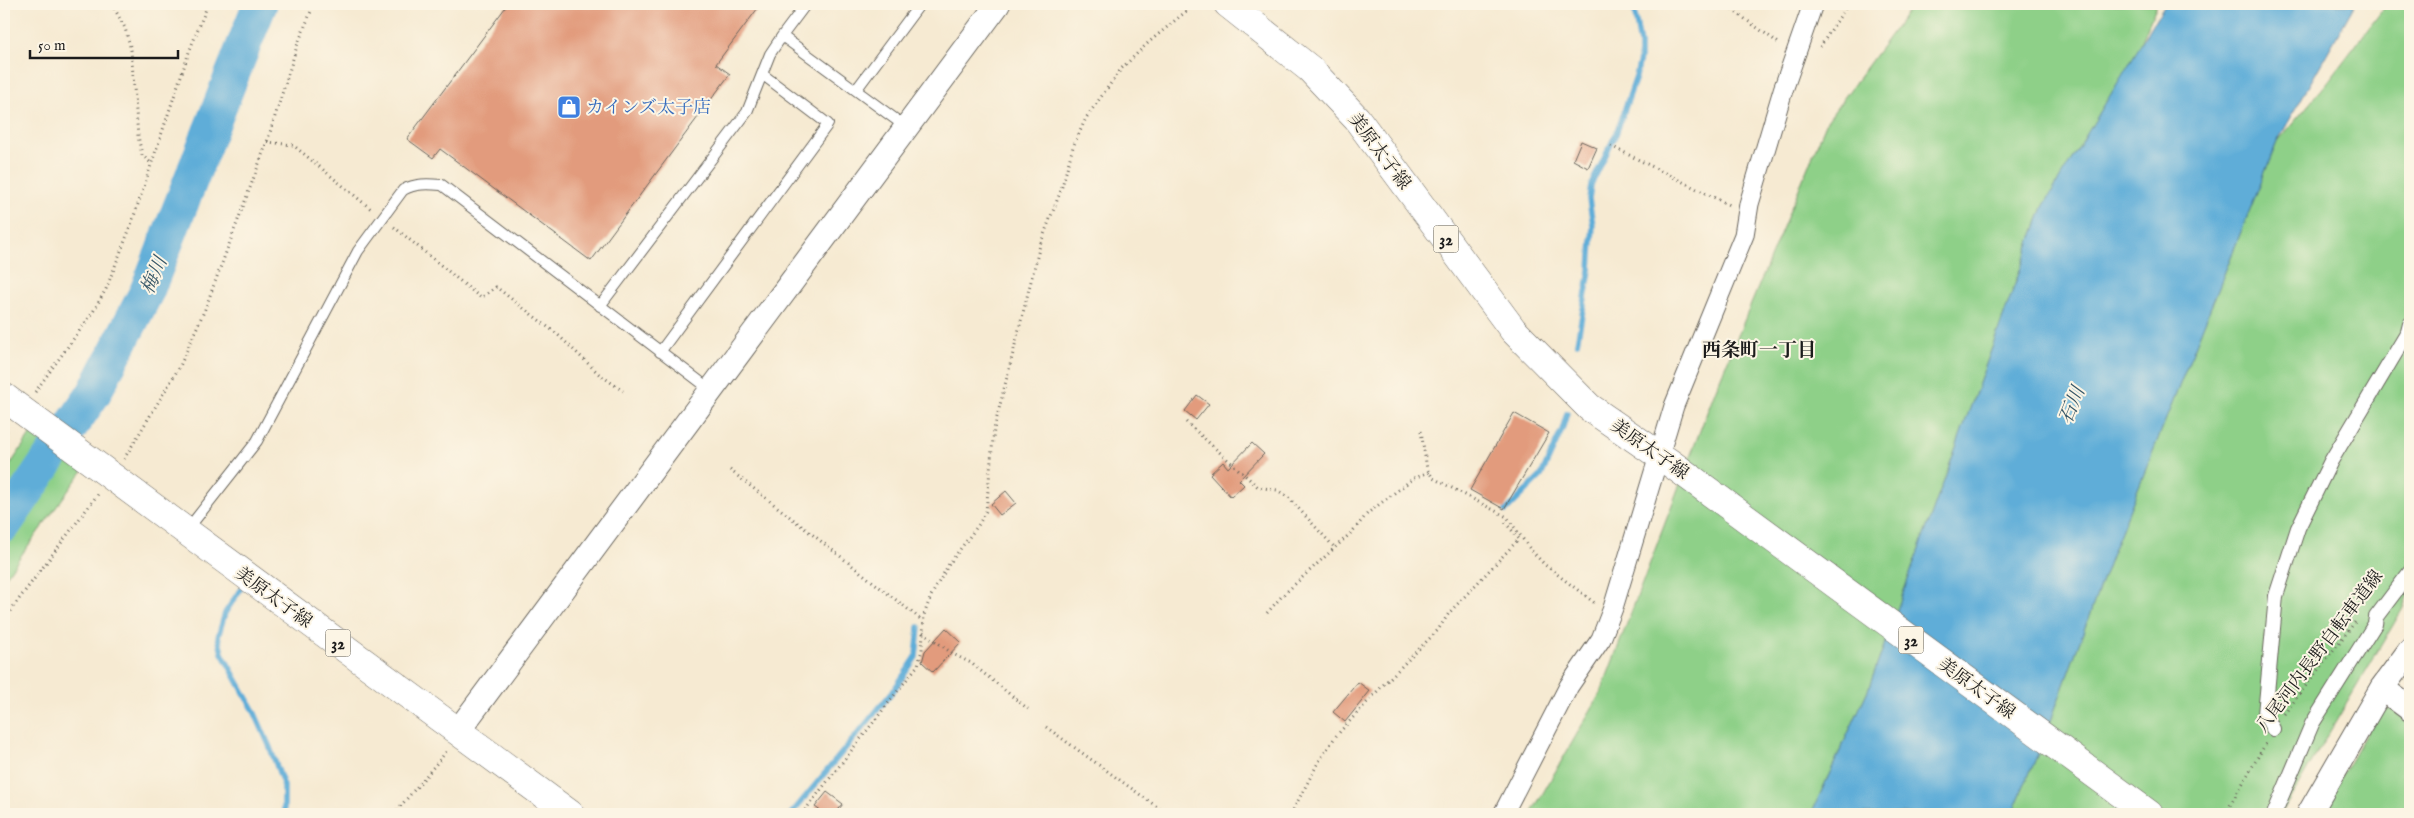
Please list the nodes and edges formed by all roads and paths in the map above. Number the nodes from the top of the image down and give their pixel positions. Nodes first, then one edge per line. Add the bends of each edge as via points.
1 (112, 4) edge
2 (208, 4) edge
3 (314, 4) edge
4 (806, 4) edge
5 (920, 4) edge
6 (998, 4) edge
7 (1195, 4) edge
8 (1228, 4) edge
9 (1724, 4) edge
10 (1813, 4) edge
11 (782, 36) junction
12 (1795, 54) junction
13 (762, 74) junction
14 (856, 90) junction
15 (907, 128) junction
16 (267, 142) junction
17 (1611, 146) dead end
18 (152, 164) junction
19 (1733, 207) dead end
20 (383, 218) junction
21 (600, 306) junction
22 (2410, 324) edge
23 (660, 352) junction
24 (711, 390) junction
25 (623, 392) dead end
26 (17, 407) edge
27 (1186, 422) dead end
28 (1421, 431) dead end
29 (4, 435) edge
30 (1666, 460) junction
31 (730, 470) dead end
32 (1429, 472) junction
33 (108, 475) junction
34 (1505, 522) dead end
35 (185, 532) junction
36 (1334, 547) junction
37 (2410, 572) edge
38 (1595, 612) dead end
39 (1267, 613) dead end
40 (4, 619) edge
41 (2356, 620) dead end
42 (924, 621) junction
43 (923, 632) junction
44 (2410, 650) edge
45 (2382, 688) junction
46 (2410, 709) edge
47 (1028, 710) dead end
48 (1046, 727) dead end
49 (2273, 729) junction
50 (458, 731) junction
51 (394, 814) edge
52 (570, 814) edge
53 (802, 814) edge
54 (1167, 814) edge
55 (1291, 814) edge
56 (1503, 814) edge
57 (2149, 814) edge
58 (2225, 814) edge
59 (2274, 814) edge
60 (2309, 814) edge

1 - 18 path via 125,28 131,50 142,155
2 - 18 path
3 - 16 path via 297,46
4 - 11 lane
5 - 14 lane
6 - 15 street
7 - 42 path via 1121,69 1086,118 1040,245 1024,307 994,429 986,511 949,564 931,596
8 - 30 main road, 美原太子線 / 32 via 1310,69 1357,119 1513,330 1589,407
9 - 12 path
10 - 12 street
11 - 13 lane
11 - 14 lane
12 - 30 street via 1749,204 1744,235 1674,406
13 - 21 lane via 747,112
13 - 23 lane via 828,124
14 - 15 lane
15 - 24 street
16 - 20 path via 293,146
16 - 33 path via 180,366 143,431
17 - 19 path
18 - 26 path via 106,289 88,319
20 - 21 lane via 403,190 424,183 442,185
20 - 25 path via 481,298 496,287 557,334
20 - 35 lane via 358,251 256,441
21 - 23 lane
22 - 49 street via 2331,462 2298,528 2276,596 2265,714
23 - 24 lane
24 - 50 street
26 - 29 path
26 - 33 main road, 美原太子線 / 32
27 - 36 path via 1258,487 1277,490 1288,497
28 - 32 path
30 - 56 street via 1601,639 1569,686
30 - 57 main road, 美原太子線 / 32
31 - 42 path
32 - 36 path via 1414,478 1368,513
32 - 38 path via 1438,483 1507,517 1530,550 1596,605
33 - 35 main road, 美原太子線 / 32
33 - 40 path
34 - 55 path via 1519,539 1438,630 1336,736
35 - 50 main road, 美原太子線 / 32
36 - 39 path
37 - 59 street via 2376,617 2370,632 2312,724
41 - 49 path, 八尾河内長野自転車道線
42 - 43 path
43 - 47 path via 971,663
43 - 53 path via 918,664
44 - 45 street
45 - 46 street
45 - 60 street
48 - 54 path
49 - 58 path, 八尾河内長野自転車道線
50 - 51 path via 445,755
50 - 52 main road, 美原太子線 / 32

